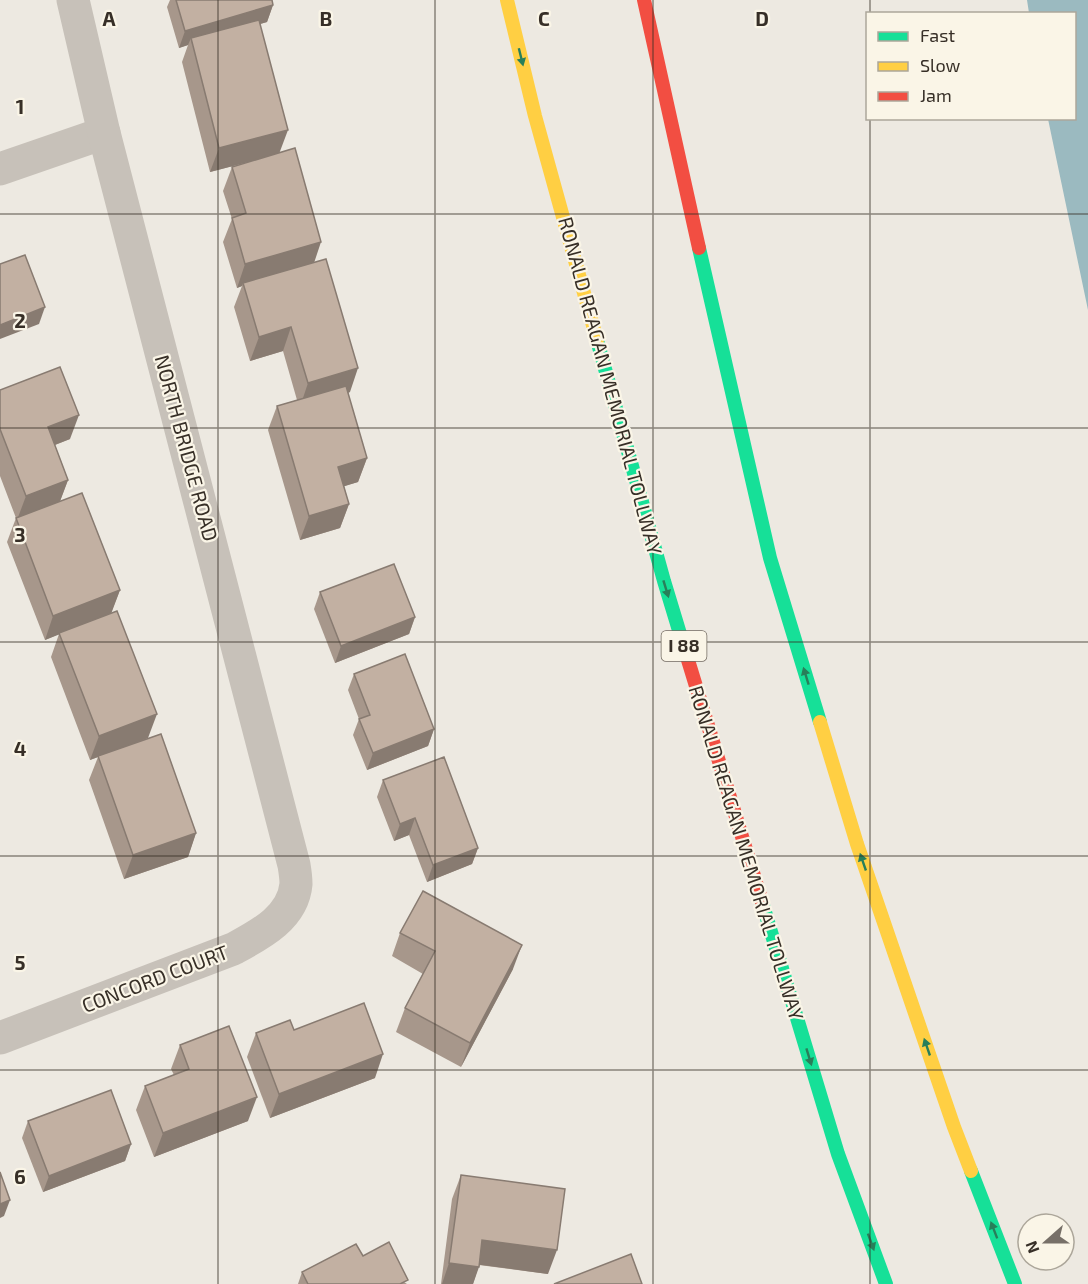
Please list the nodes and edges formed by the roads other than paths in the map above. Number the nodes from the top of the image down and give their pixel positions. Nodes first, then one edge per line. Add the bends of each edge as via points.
1 (73, 0) edge
2 (507, 0) edge
3 (644, 0) edge
4 (104, 133) junction
5 (0, 169) edge
6 (293, 895) joint
7 (0, 1038) edge
8 (886, 1284) edge
9 (1015, 1284) edge

1 - 4 street, NORTH BRIDGE ROAD
2 -> 8 highway, RONALD REAGAN MEMORIAL TOLLWAY / I 88 via 535,116 664,581 838,1154
9 -> 3 highway via 954,1127 861,855 770,558
4 - 5 street
4 - 6 street, NORTH BRIDGE ROAD via 294,865
6 - 7 street, CONCORD COURT via 271,926 233,949

